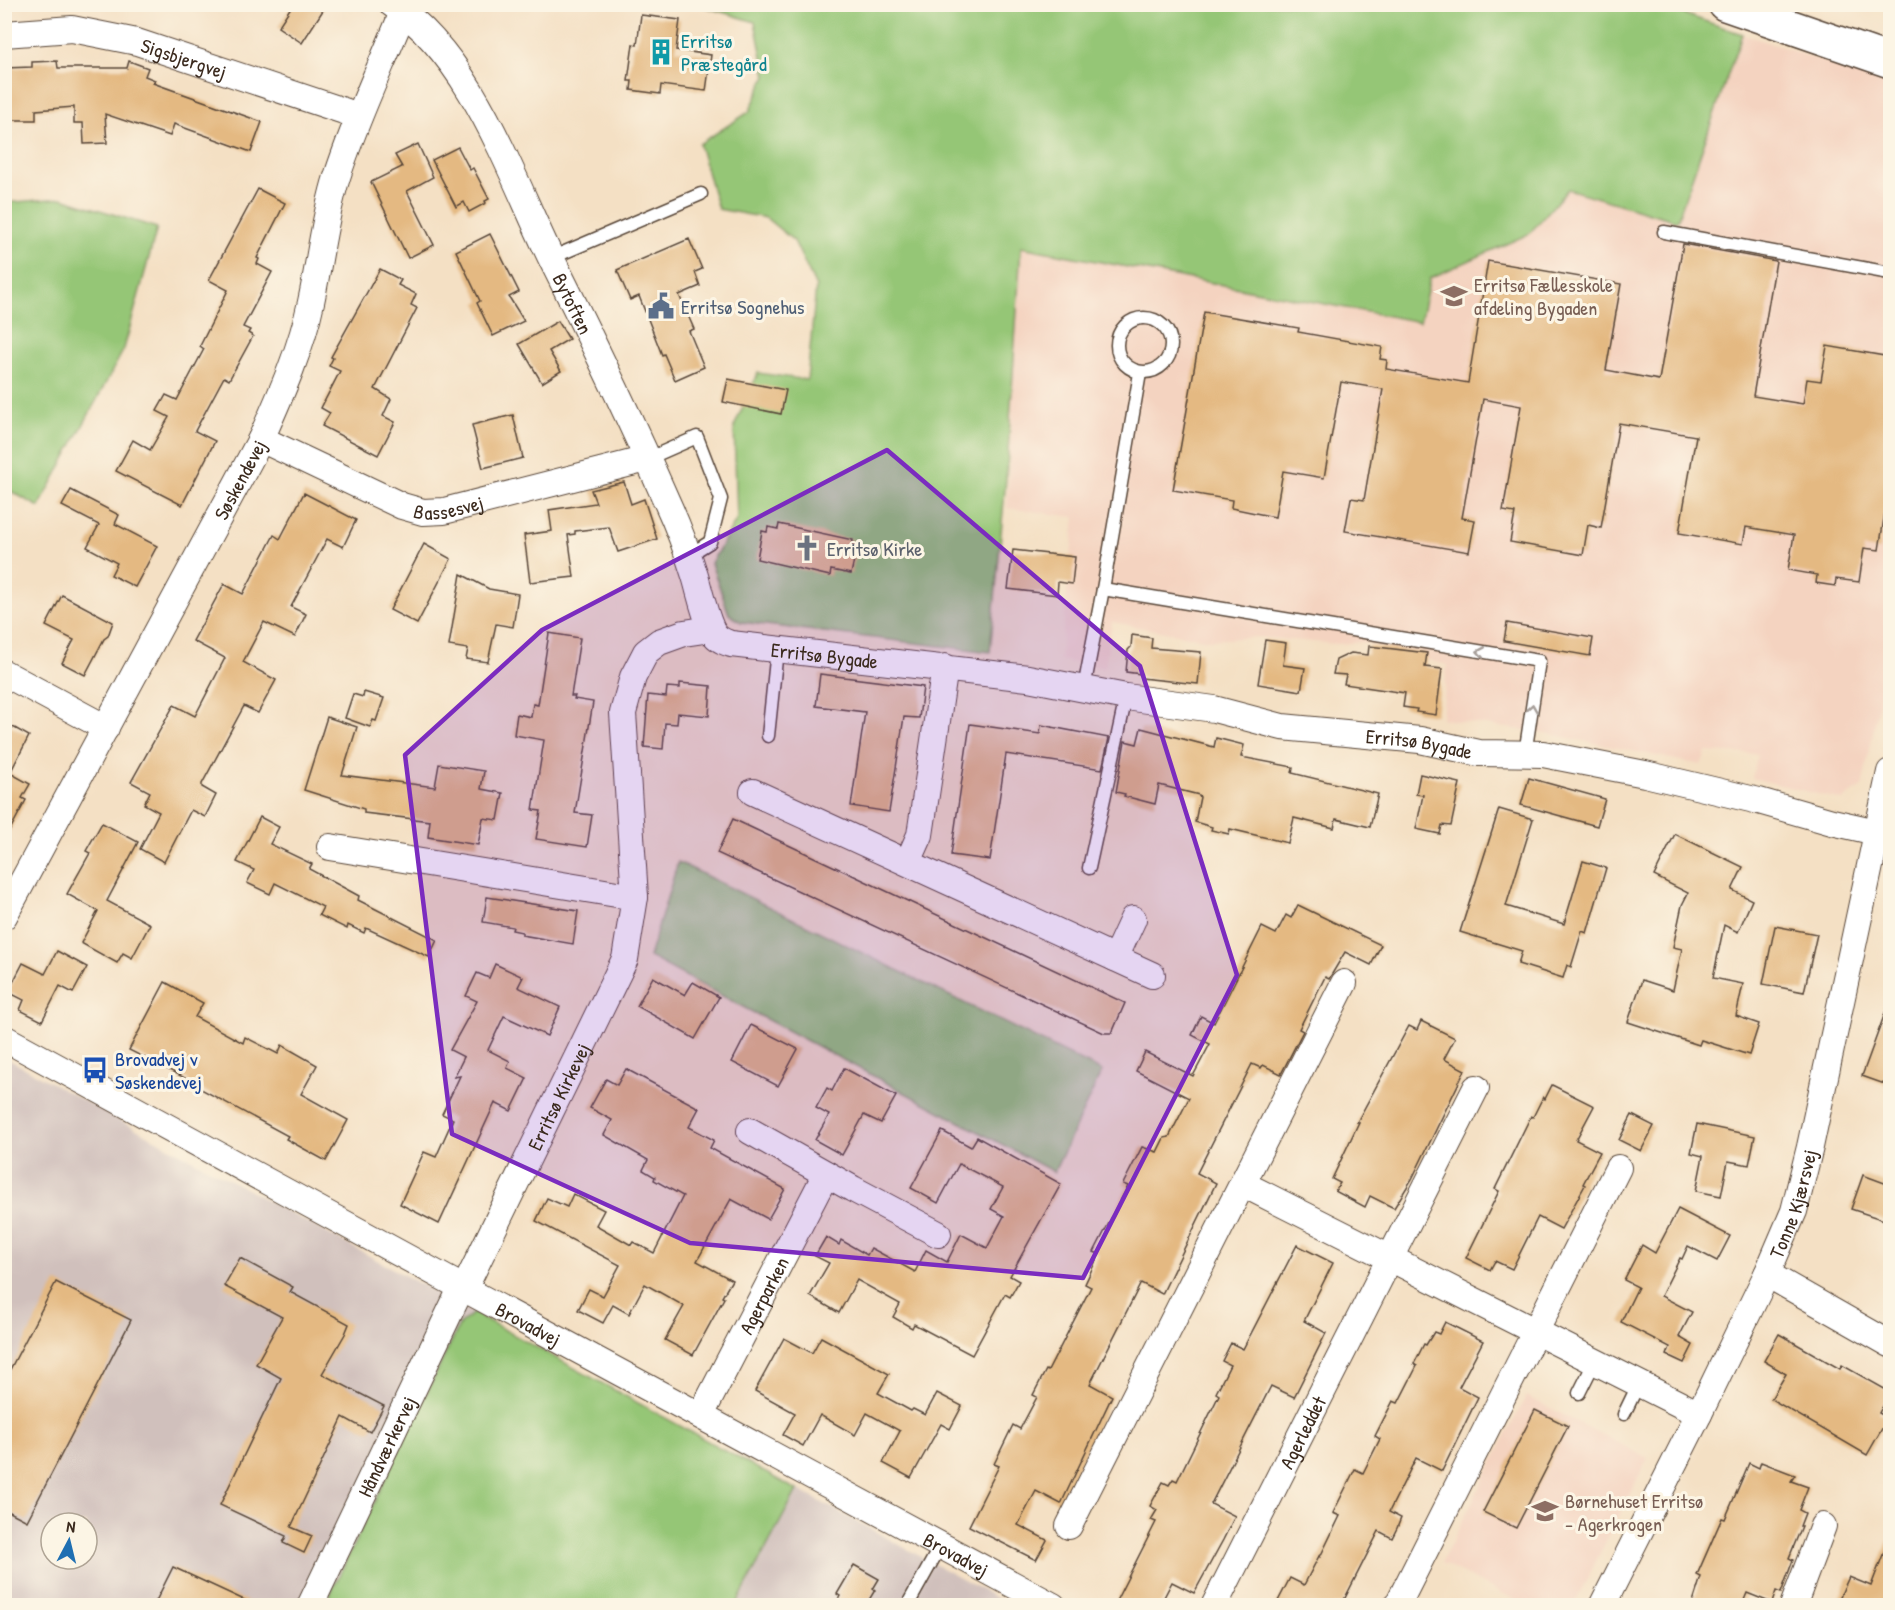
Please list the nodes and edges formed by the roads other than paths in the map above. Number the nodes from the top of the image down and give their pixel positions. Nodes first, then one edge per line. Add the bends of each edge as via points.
1 (1725, 4) edge
2 (397, 8) edge
3 (4, 34) edge
4 (1890, 61) edge
5 (359, 116) junction
6 (701, 194) dead end
7 (1664, 232) dead end
8 (551, 258) junction
9 (1890, 273) edge
10 (1140, 373) junction
11 (261, 439) junction
12 (647, 459) junction
13 (688, 555) junction
14 (1103, 589) junction
15 (711, 629) junction
16 (777, 650) junction
17 (945, 667) junction
18 (4, 673) edge
19 (1084, 688) junction
20 (1126, 697) junction
21 (106, 728) junction
22 (768, 736) dead end
23 (1525, 754) junction
24 (1890, 772) edge
25 (753, 792) dead end
26 (1884, 833) edge
27 (330, 847) dead end
28 (908, 862) junction
29 (1089, 868) dead end
30 (635, 897) junction
31 (4, 916) edge
32 (1132, 919) dead end
33 (1115, 958) junction
34 (1152, 975) dead end
35 (1344, 983) dead end
36 (4, 1038) edge
37 (1476, 1088) dead end
38 (750, 1131) dead end
39 (1618, 1168) dead end
40 (826, 1174) junction
41 (1243, 1184) junction
42 (938, 1234) dead end
43 (1390, 1258) junction
44 (1767, 1274) junction
45 (463, 1288) junction
46 (1536, 1331) junction
47 (1890, 1344) edge
48 (1595, 1361) junction
49 (1639, 1383) junction
50 (1579, 1392) dead end
51 (1624, 1414) dead end
52 (1699, 1414) junction
53 (701, 1415) junction
54 (1070, 1526) dead end
55 (1823, 1526) dead end
56 (940, 1545) junction
57 (310, 1605) edge
58 (907, 1605) edge
59 (1053, 1605) edge
60 (1214, 1605) edge
61 (1397, 1605) edge
62 (1602, 1605) edge
63 (1793, 1605) edge

1 - 4 street
2 - 5 street, Søskendevej
2 - 8 street, Bytoften via 444,52 473,93
3 - 5 street, Sigsbjergvej via 72,29 137,42
5 - 11 street, Søskendevej via 337,177 295,361
6 - 8 lane
7 - 9 lane
8 - 12 street, Bytoften
10 - 10 lane via 1153,372 1164,365 1170,354 1172,342 1167,330 1155,320 1139,318 1125,324 1117,338 1117,353 1126,367
10 - 14 lane
11 - 12 street, Bassesvej via 402,506 423,512 444,511
11 - 21 street, Søskendevej
12 - 13 street, Bytoften
12 - 13 lane via 698,437 721,499 710,542
13 - 15 street, Bytoften
14 - 19 lane
23 -> 14 lane via 1539,662
15 - 16 street, Erritsø Bygade via 719,640 731,644
15 - 30 street, Erritsø Kirkevej via 684,633 659,642 646,652 627,694 624,712
16 - 17 street, Erritsø Bygade
16 - 22 lane
17 - 19 street, Erritsø Bygade
17 - 28 street via 920,835
18 - 21 street
19 - 20 street, Erritsø Bygade
20 - 23 street, Erritsø Bygade via 1214,709 1282,727 1420,740 1479,753
20 - 29 lane
21 - 31 street, Søskendevej
23 - 26 street, Erritsø Bygade via 1637,772
24 - 26 street, Tonne Kjærsvej
25 - 28 street
26 - 44 street, Tonne Kjærsvej via 1794,1211
27 - 30 street
28 - 33 street
30 - 45 street, Erritsø Kirkevej via 625,959
32 - 33 street
33 - 34 street
35 - 41 street
36 - 45 street, Brovadvej
37 - 43 street, Agerleddet
38 - 40 street
39 - 46 street
40 - 42 street
40 - 53 street, Agerparken
41 - 43 street
41 - 54 street
43 - 46 street
43 - 60 street, Agerleddet
44 - 47 street
44 - 52 street, Tonne Kjærsvej
45 - 53 street, Brovadvej
45 - 57 street, Håndværkervej
46 - 48 street
46 - 61 street
48 - 49 street
48 - 50 lane
49 - 51 lane
49 - 52 street
52 - 62 street, Tonne Kjærsvej
53 - 56 street, Brovadvej
55 - 63 street
56 - 58 lane
56 - 59 street, Brovadvej

